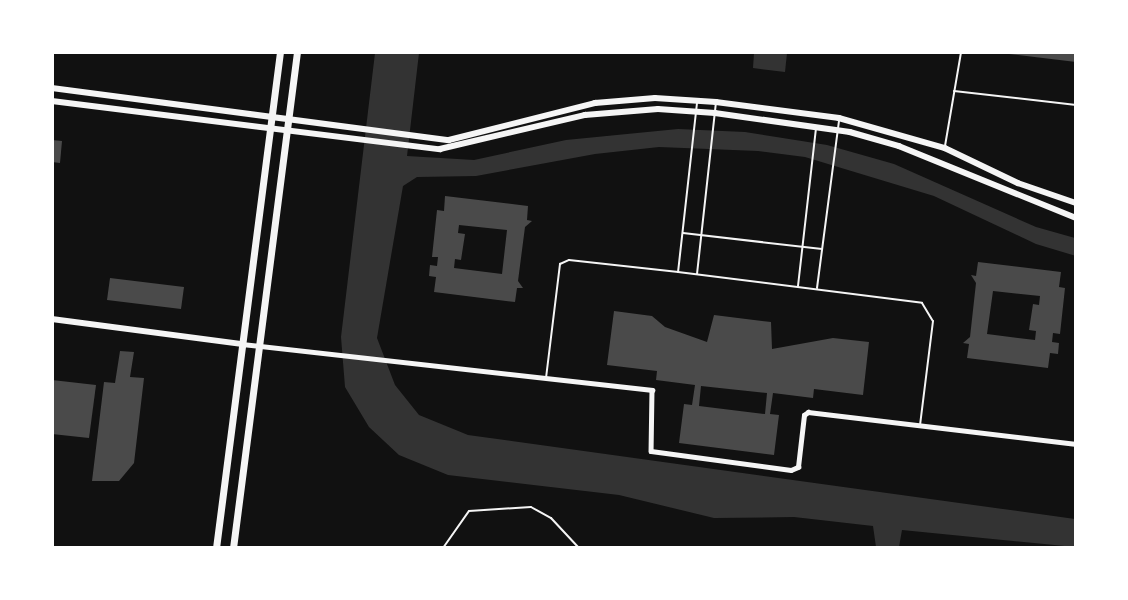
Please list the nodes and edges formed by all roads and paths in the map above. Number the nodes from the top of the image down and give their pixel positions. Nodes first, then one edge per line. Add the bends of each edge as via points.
1 (280, 52) edge
2 (297, 52) edge
3 (961, 52) edge
4 (52, 88) edge
5 (954, 91) junction
6 (697, 100) junction
7 (52, 101) edge
8 (716, 102) junction
9 (1076, 105) edge
10 (696, 111) junction
11 (715, 113) junction
12 (817, 115) junction
13 (272, 116) junction
14 (289, 118) junction
15 (840, 118) junction
16 (816, 125) junction
17 (271, 126) junction
18 (288, 128) junction
19 (838, 129) junction
20 (945, 148) junction
21 (1076, 203) edge
22 (1076, 218) edge
23 (683, 233) junction
24 (701, 235) junction
25 (803, 247) junction
26 (822, 249) junction
27 (678, 272) junction
28 (696, 274) junction
29 (798, 286) junction
30 (817, 288) junction
31 (52, 319) edge
32 (242, 344) junction
33 (262, 347) junction
34 (546, 378) junction
35 (920, 425) junction
36 (1076, 444) edge
37 (216, 548) edge
38 (233, 548) edge
39 (442, 548) edge
40 (579, 548) edge

1 - 13 main road
2 - 14 main road
3 - 5 lane
4 - 13 street
5 - 9 lane
5 - 20 lane
6 - 8 street
6 - 10 lane
6 - 14 street via 655,98 595,103 449,140 415,138
7 - 17 street
8 - 11 lane
8 - 12 street
10 - 11 street
10 - 18 street via 658,109 584,115 440,149
10 - 23 lane
11 - 16 street
11 - 24 lane
12 - 15 street
12 - 16 lane
13 - 14 street
13 - 17 main road
14 - 18 main road
15 - 19 lane
15 - 20 street
16 - 19 street
16 - 25 lane
17 - 18 street
17 - 32 main road
18 - 33 main road
19 - 22 street via 899,146
19 - 26 lane
20 - 21 street via 1018,183
23 - 24 lane
23 - 27 lane
24 - 25 lane
24 - 28 lane
25 - 26 lane
25 - 29 lane
26 - 30 lane
27 - 28 lane
27 - 34 lane via 569,260 560,264
28 - 29 lane
29 - 30 lane
30 - 35 lane via 922,303 930,311 933,321
31 - 32 street
32 - 33 street
32 - 37 main road
33 - 34 street
33 - 38 main road
34 - 35 street via 652,390 651,451 791,470 798,467 804,415 808,412
35 - 36 street
39 - 40 path via 469,511 531,507 552,518

